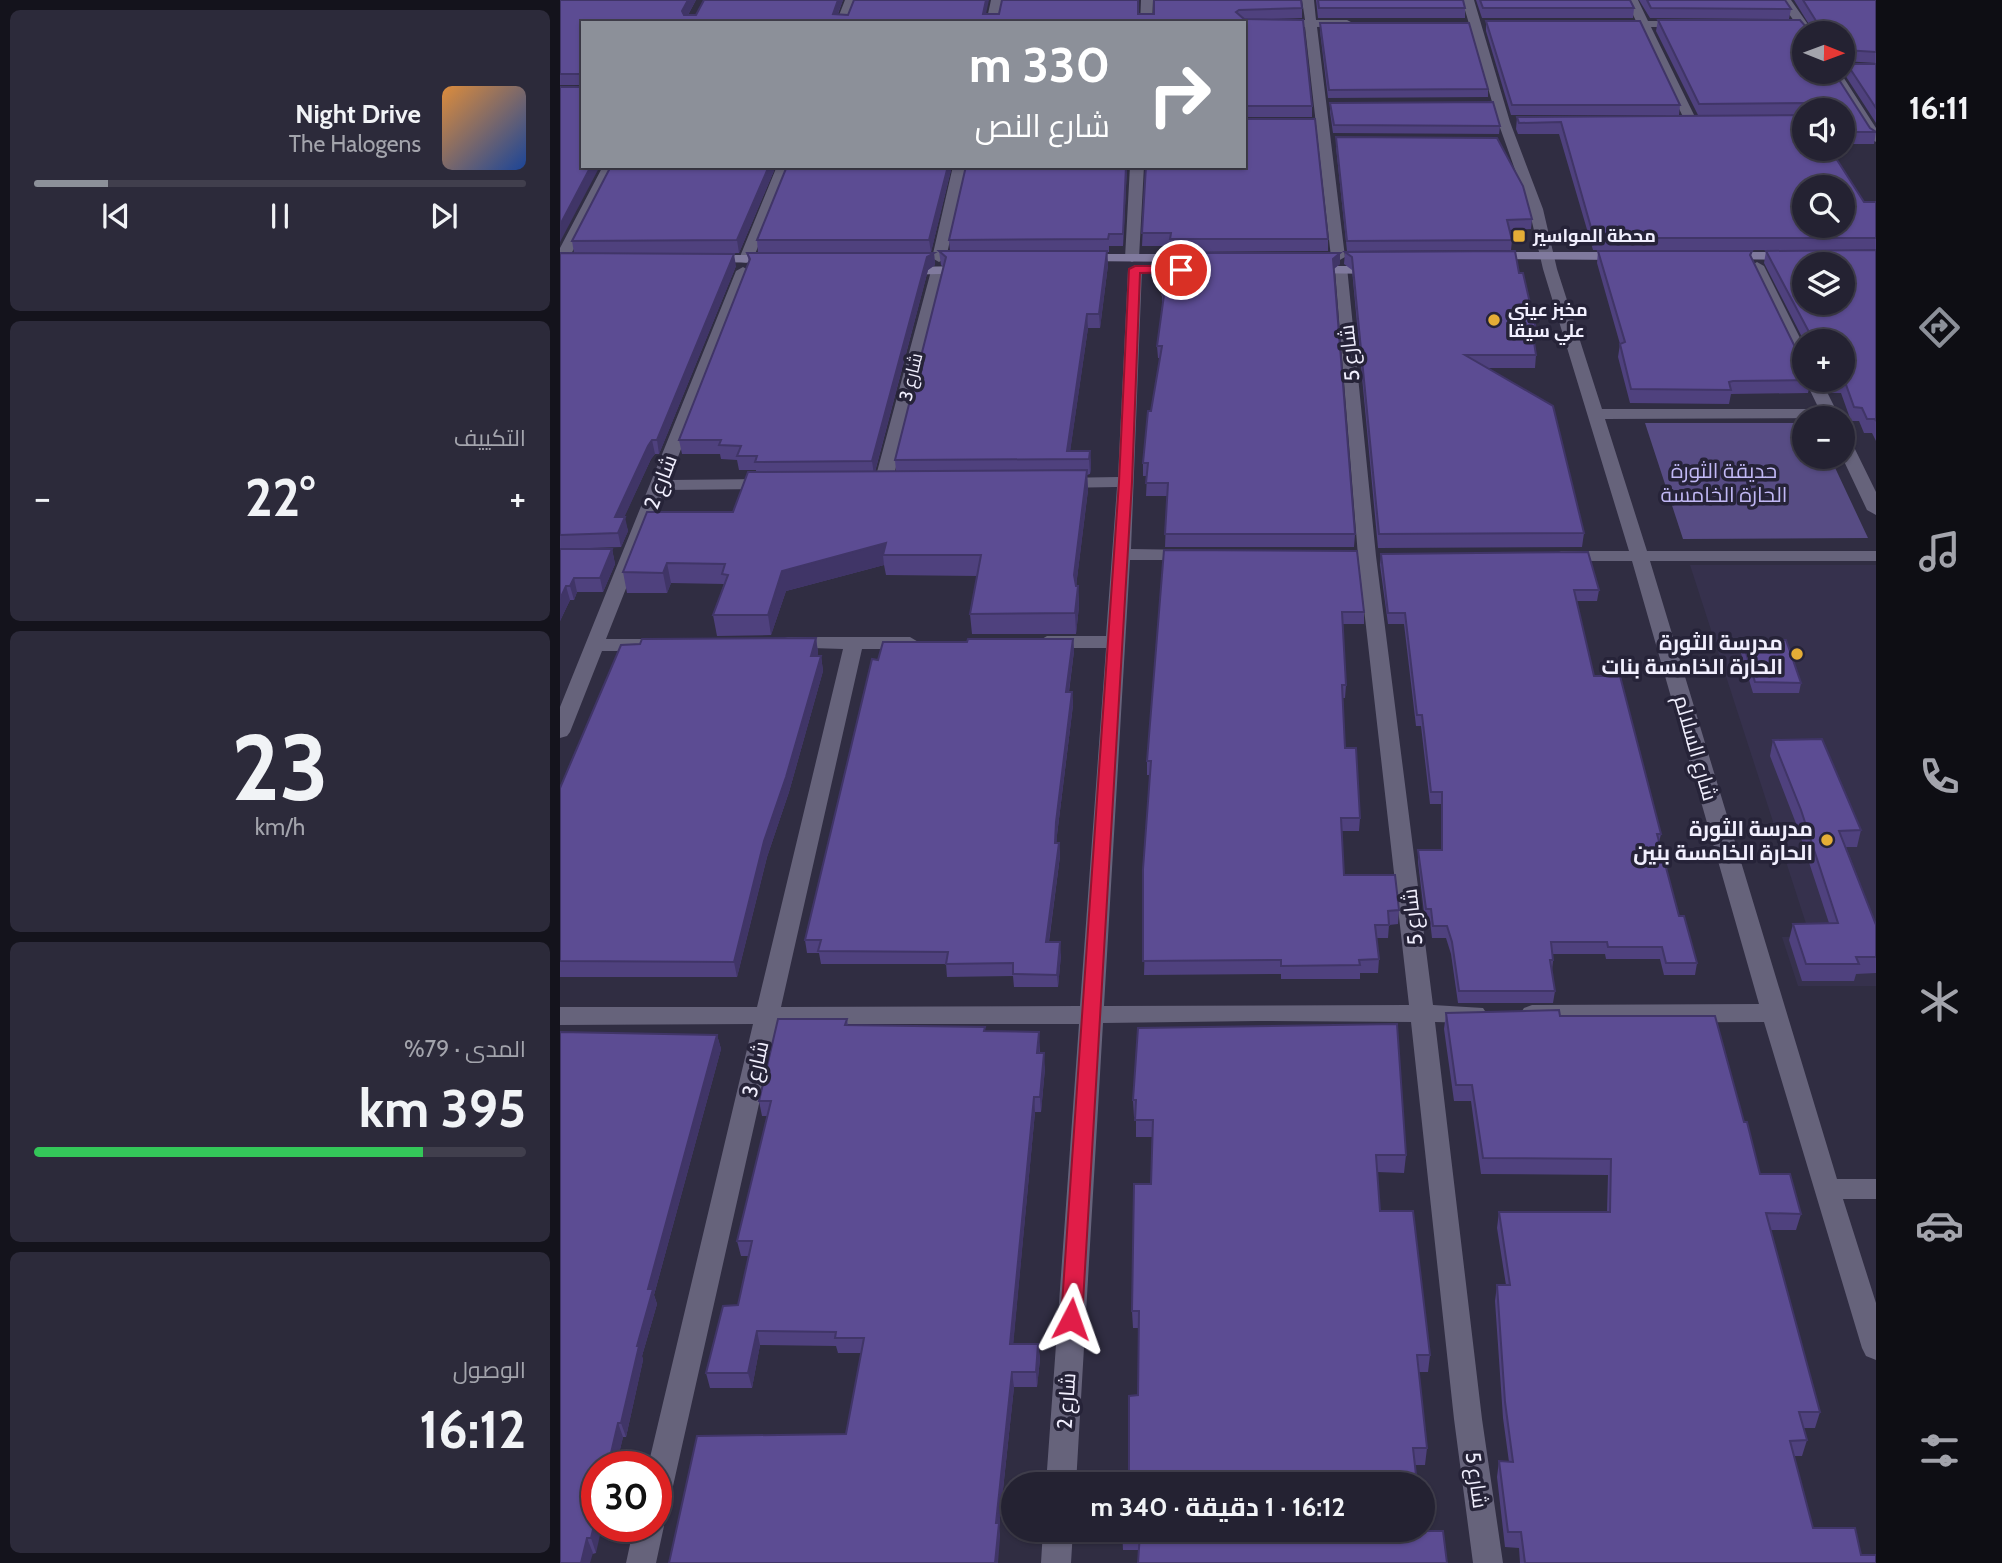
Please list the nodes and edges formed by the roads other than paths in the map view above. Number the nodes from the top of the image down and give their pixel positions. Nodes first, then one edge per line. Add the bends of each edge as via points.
1 (851, 0) edge
2 (997, 0) edge
3 (1147, 0) edge
4 (1308, 0) edge
5 (1468, 0) edge
6 (1632, 0) edge
7 (1785, 0) edge
8 (843, 21) edge
9 (992, 21) edge
10 (1146, 21) edge
11 (1799, 21) edge
12 (1312, 23) junction
13 (1366, 23) edge
14 (1246, 24) edge
15 (1605, 24) edge
16 (1644, 24) junction
17 (1697, 24) edge
18 (1789, 25) edge
19 (1792, 26) edge
20 (1840, 84) edge
21 (1690, 121) edge
22 (1876, 138) edge
23 (609, 168) edge
24 (783, 168) edge
25 (960, 168) edge
26 (1137, 168) edge
27 (898, 259) edge
28 (1214, 259) edge
29 (1792, 261) edge
30 (1549, 262) junction
31 (1637, 262) edge
32 (1395, 263) edge
33 (1479, 263) edge
34 (1792, 263) edge
35 (566, 264) edge
36 (988, 264) edge
37 (1066, 264) edge
38 (1134, 264) junction
39 (1294, 264) edge
40 (1340, 264) junction
41 (699, 265) edge
42 (745, 265) junction
43 (786, 265) edge
44 (938, 265) junction
45 (1757, 266) junction
46 (1199, 270) edge
47 (882, 271) edge
48 (1792, 337) edge
49 (1595, 414) junction
50 (1792, 416) edge
51 (1855, 466) edge
52 (1126, 482) junction
53 (883, 483) edge
54 (1045, 483) edge
55 (791, 484) edge
56 (659, 485) junction
57 (1876, 510) edge
58 (1121, 554) junction
59 (1639, 554) junction
60 (607, 555) edge
61 (631, 555) junction
62 (1217, 555) edge
63 (1876, 555) edge
64 (1546, 556) edge
65 (1033, 642) edge
66 (1115, 642) junction
67 (772, 643) edge
68 (854, 643) junction
69 (922, 643) edge
70 (595, 645) junction
71 (663, 645) edge
72 (560, 733) edge
73 (1773, 1013) junction
74 (1423, 1015) junction
75 (560, 1016) edge
76 (767, 1016) junction
77 (1090, 1016) junction
78 (1826, 1189) junction
79 (1876, 1189) edge
80 (1876, 1348) edge
81 (666, 1451) edge
82 (1062, 1472) edge
83 (646, 1542) edge
84 (1057, 1542) edge
85 (641, 1563) edge
86 (1056, 1563) edge
87 (1488, 1563) edge

1 - 8 street
2 - 9 street
3 - 10 street
4 - 12 street, شارع 5
5 - 30 street, شارع السلالم via 1493,104 1511,121 1505,141 1536,209
6 - 16 street
7 - 11 street
12 - 13 street
12 - 14 street
12 - 40 street, شارع 5 via 1327,105 1315,124 1333,140
15 - 16 street
16 - 17 street
16 - 21 street
18 - 19 street
20 - 22 street via 1859,121
23 - 35 street
24 - 42 street, شارع 2
25 - 44 street, شارع 3
26 - 38 street, شارع 2
27 - 44 main road
28 - 38 main road
29 - 45 main road via 1712,261
30 - 31 main road
30 - 33 main road
30 - 49 street, شارع السلالم
32 - 40 main road
34 - 45 main road
36 - 44 main road
37 - 38 main road
38 - 46 main road
38 - 52 street, شارع 2
39 - 40 main road
40 - 74 street, شارع 5 via 1367,556
41 - 42 main road
42 - 43 main road
42 - 56 street, شارع 2
44 - 47 main road
44 - 53 street, شارع 3
45 - 48 street
49 - 50 street
49 - 59 street, شارع السلالم
51 - 57 street
52 - 54 street
52 - 58 street, شارع 2
55 - 56 street
56 - 61 street, شارع 2
58 - 62 street
58 - 66 street, شارع 2
59 - 63 street
59 - 64 street
59 - 73 street, شارع السلالم
60 - 61 street
61 - 70 street, شارع 2
65 - 66 street
66 - 77 street, شارع 2
67 - 68 street
68 - 69 street
68 - 76 street, شارع 3
70 - 71 street
70 - 72 street, شارع 2
73 - 74 street
73 - 78 street, شارع السلالم
74 - 77 street
74 - 87 street, شارع 5
75 - 76 street
76 - 77 street
76 - 81 street, شارع 3
77 - 82 street, شارع 2
78 - 79 street
78 - 80 street, شارع السلالم
83 - 85 street
84 - 86 street

